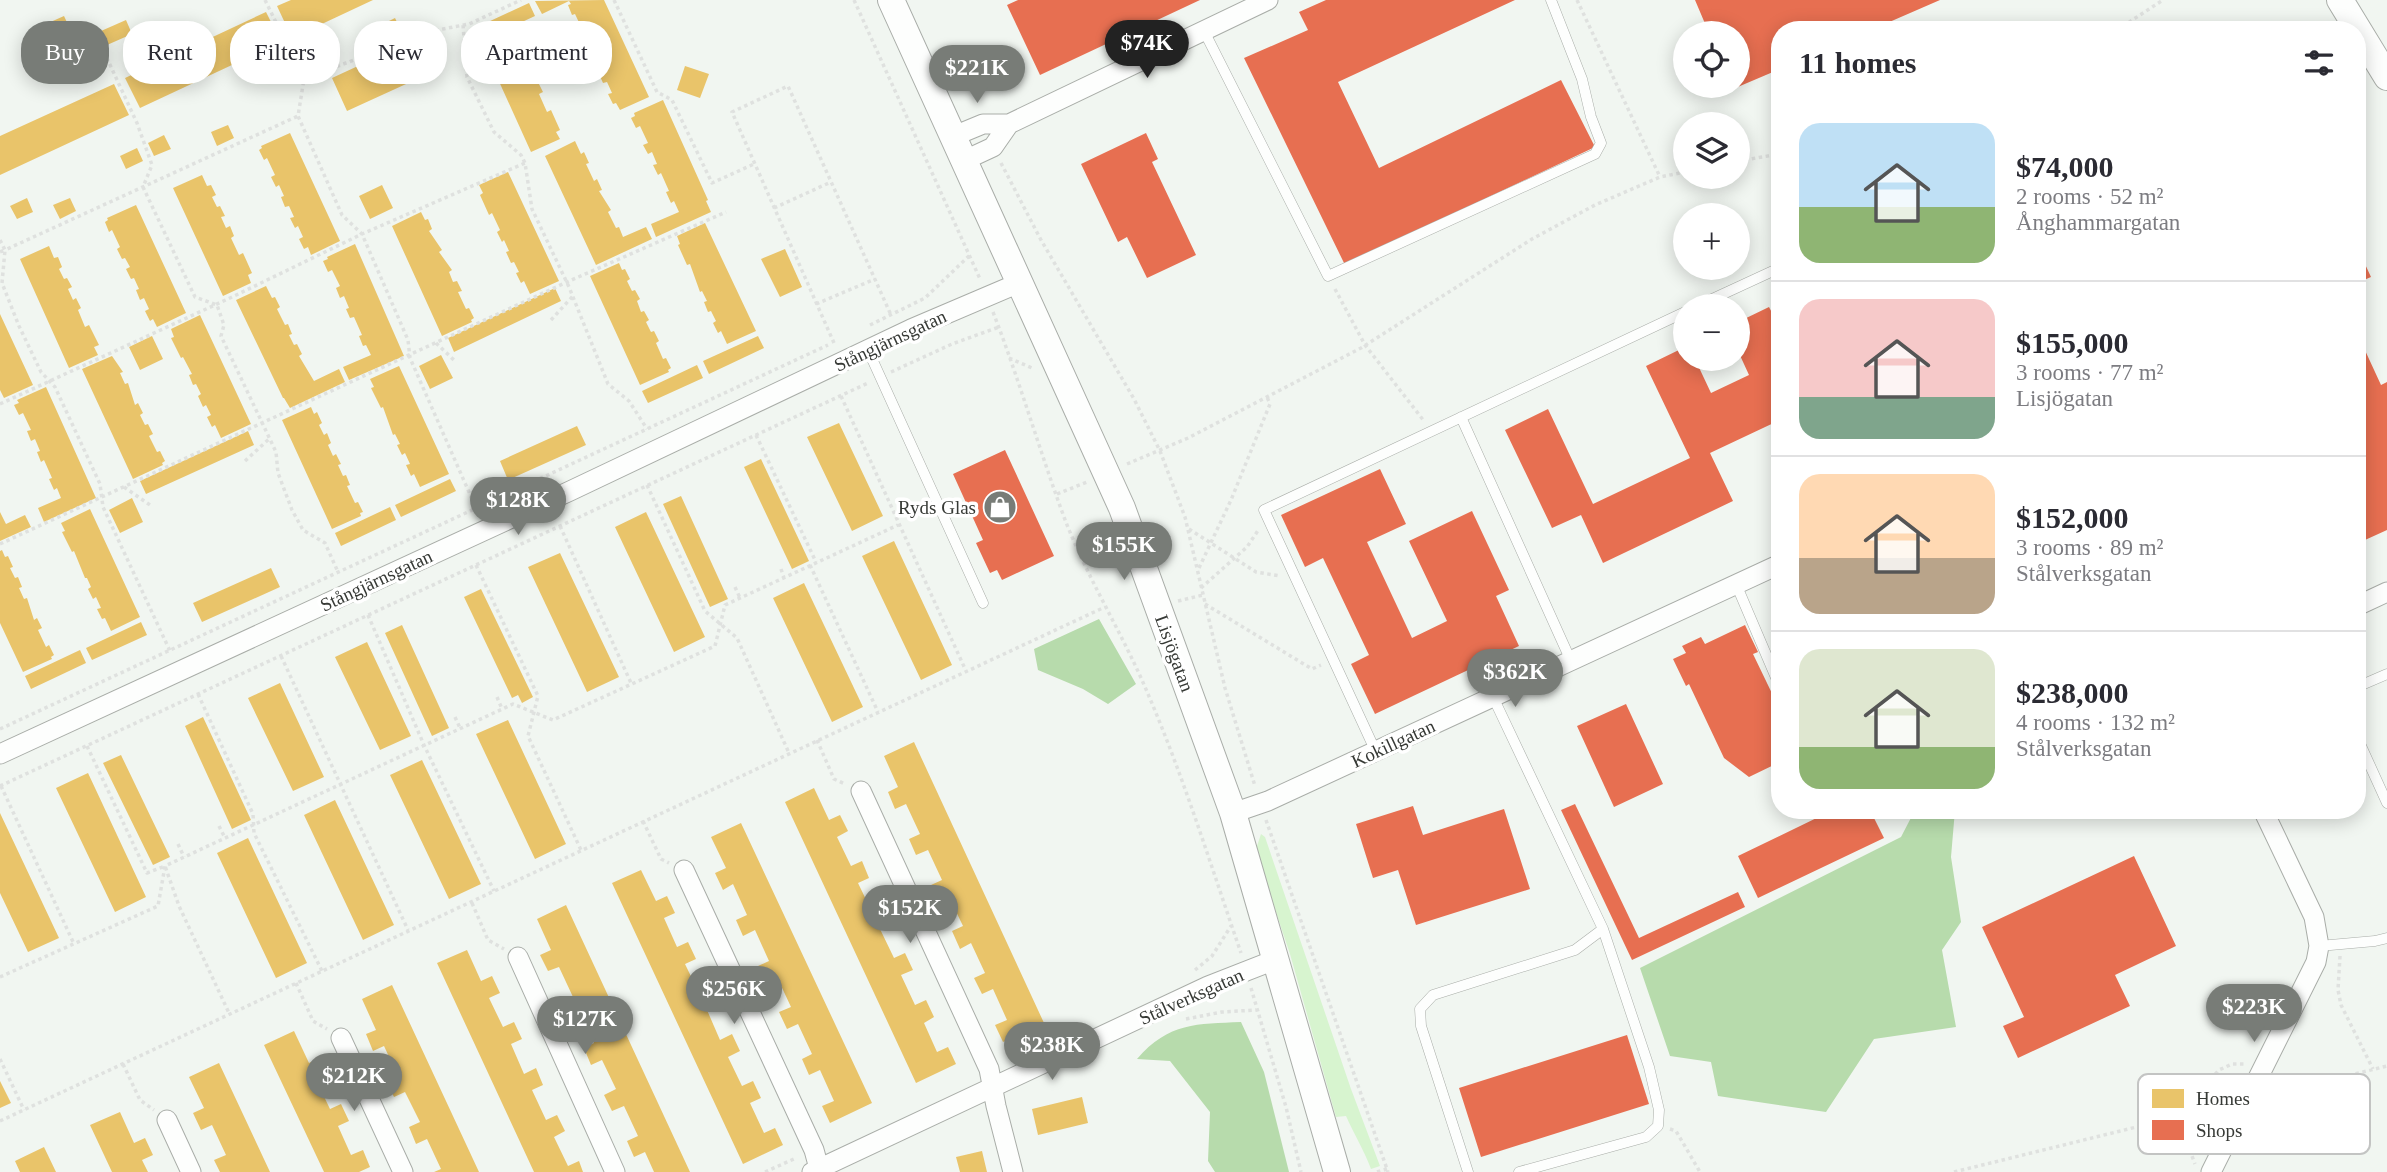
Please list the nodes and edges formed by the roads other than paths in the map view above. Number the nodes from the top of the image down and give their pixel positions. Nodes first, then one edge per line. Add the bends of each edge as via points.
1 (891, 0) edge
2 (1551, 0) edge
3 (2340, 0) edge
4 (1261, 1) edge
5 (2353, 21) edge
6 (1204, 31) junction
7 (2366, 43) edge
8 (2387, 77) edge
9 (1009, 124) junction
10 (954, 136) junction
11 (965, 160) junction
12 (1771, 271) edge
13 (1019, 283) junction
14 (1723, 294) edge
15 (1673, 318) edge
16 (868, 350) junction
17 (1461, 416) junction
18 (1771, 568) edge
19 (1736, 584) junction
20 (2387, 592) edge
21 (2366, 602) edge
22 (983, 603) dead end
23 (1571, 661) junction
24 (1771, 666) edge
25 (2387, 674) edge
26 (2366, 683) edge
27 (1493, 697) junction
28 (1376, 752) junction
29 (0, 754) edge
30 (2366, 757) edge
31 (861, 791) road end
32 (2387, 803) edge
33 (1233, 813) junction
34 (2267, 819) edge
35 (684, 870) road end
36 (1603, 929) junction
37 (2387, 938) edge
38 (2319, 946) junction
39 (517, 957) road end
40 (1277, 959) junction
41 (341, 1038) road end
42 (2261, 1074) edge
43 (992, 1088) junction
44 (167, 1120) road end
45 (2220, 1154) edge
46 (817, 1171) edge
47 (191, 1172) edge
48 (403, 1172) edge
49 (615, 1172) edge
50 (1013, 1172) edge
51 (1337, 1172) edge
52 (1468, 1172) edge
53 (1519, 1172) edge
54 (2211, 1172) edge

1 - 10 street, Lisjögatan
2 - 6 lane via 1601,143 1595,154 1328,276
3 - 5 street
4 - 6 street
6 - 9 street
7 - 8 street
9 - 10 street via 983,124
9 - 11 street via 993,147
10 - 11 street, Lisjögatan
11 - 13 street, Lisjögatan
12 - 14 lane
13 - 16 street, Stångjärnsgatan
13 - 33 street, Lisjögatan via 1122,508
15 - 17 lane
16 - 22 lane
16 - 29 street, Stångjärnsgatan
17 - 23 lane
17 - 28 lane via 1265,510
18 - 19 street, Kokillgatan
19 - 23 street, Kokillgatan
19 - 24 lane
20 - 21 street
23 - 27 street, Kokillgatan
25 - 26 lane
27 - 28 street, Kokillgatan
27 - 36 lane
28 - 33 street, Kokillgatan
30 - 32 lane
31 - 43 street via 989,1069
33 - 40 street, Lisjögatan
34 - 38 street via 2314,917
35 - 46 street, Stålverksgatan via 814,1150
36 - 52 lane via 1574,950 1433,995 1420,1009 1421,1026
36 - 53 lane via 1649,1067 1658,1126 1646,1138
37 - 38 lane
38 - 42 street via 2316,962
39 - 49 street
40 - 43 street, Stålverksgatan via 1208,986
40 - 51 street, Lisjögatan
41 - 48 street
43 - 46 street, Stålverksgatan
43 - 50 street
44 - 47 street
45 - 54 street

